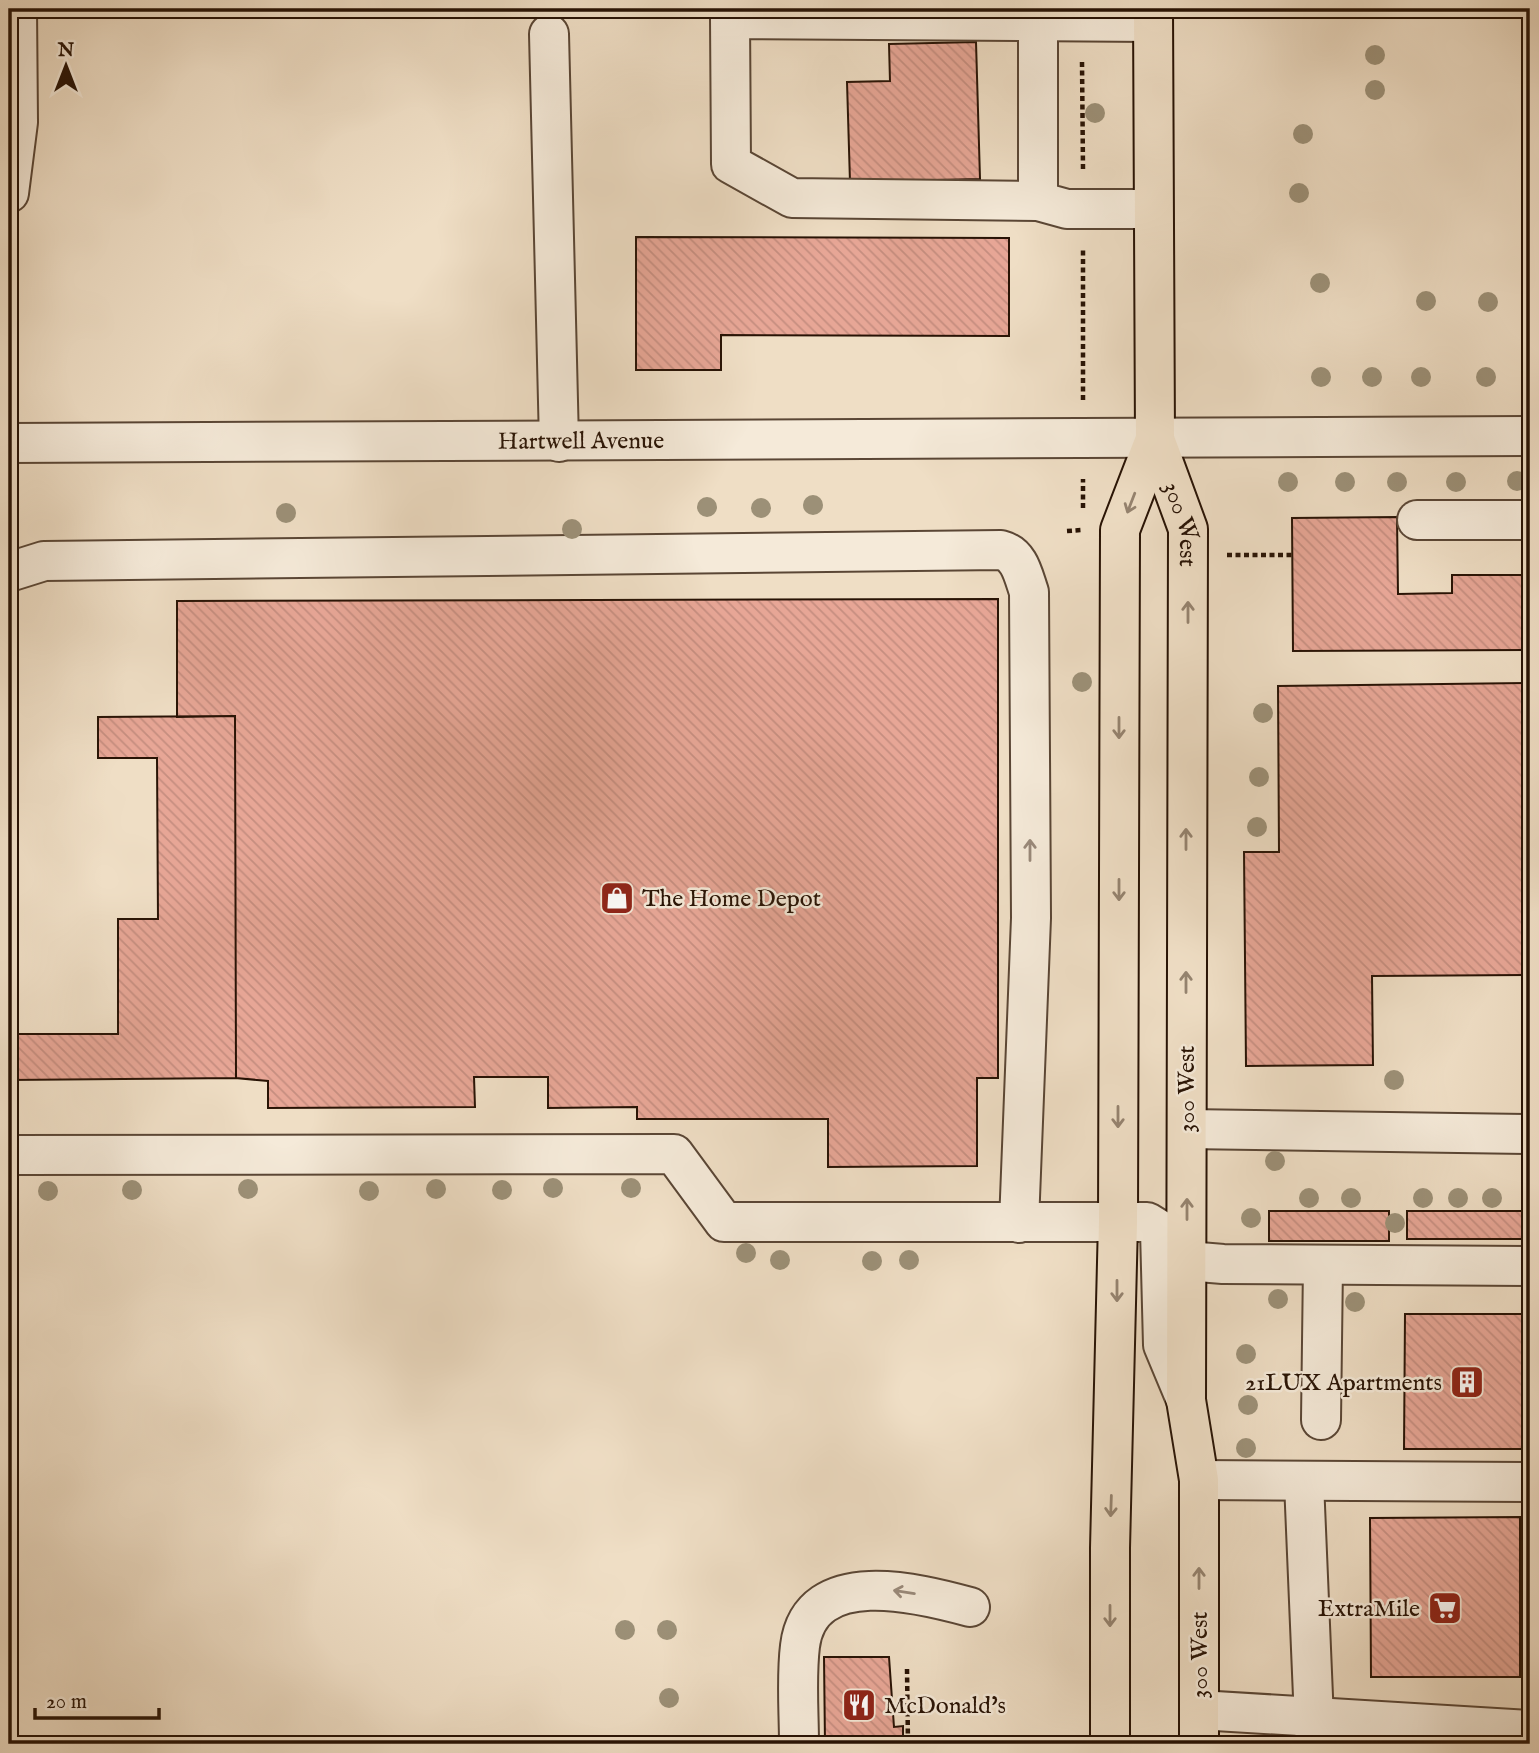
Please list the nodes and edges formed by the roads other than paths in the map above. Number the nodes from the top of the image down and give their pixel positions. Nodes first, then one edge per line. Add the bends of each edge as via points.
1 (17, 9) edge
2 (1153, 15) edge
3 (1038, 21) junction
4 (549, 34) dead end
5 (9, 193) edge
6 (1038, 201) junction
7 (1152, 209) junction
8 (1530, 436) edge
9 (1155, 439) junction
10 (559, 442) junction
11 (9, 443) edge
12 (1417, 520) dead end
13 (1530, 520) edge
14 (9, 572) edge
15 (1187, 1129) junction
16 (1530, 1135) edge
17 (9, 1154) edge
18 (1118, 1222) junction
19 (1019, 1223) junction
20 (1187, 1261) junction
21 (1323, 1265) junction
22 (1530, 1266) edge
23 (1186, 1400) junction
24 (1321, 1420) dead end
25 (1199, 1480) junction
26 (1304, 1482) junction
27 (1530, 1482) edge
28 (970, 1607) dead end
29 (1199, 1727) edge
30 (1315, 1729) edge
31 (1530, 1730) edge
32 (799, 1744) edge
33 (1110, 1744) edge

1 - 5 street via 19,122
2 - 3 street
2 - 7 main road, 300 West
3 - 6 street
3 - 6 street via 730,19 731,164 792,198
4 - 10 street
6 - 7 street via 1067,209
7 - 9 main road, 300 West
8 - 9 street, Hartwell Avenue
9 - 10 street, Hartwell Avenue
15 -> 9 main road, 300 West via 1188,530
9 -> 18 main road, 300 West via 1121,530
10 - 11 street, Hartwell Avenue
12 - 13 street
19 -> 14 street via 1031,918 1029,592 1011,552 44,561
15 - 16 street
20 -> 15 main road, 300 West
17 - 19 street via 674,1154 724,1222
18 - 19 street
18 - 23 street via 1147,1222 1160,1230 1163,1345
18 -> 33 main road, 300 West
20 - 21 street
20 - 23 main road, 300 West
21 - 22 street
21 - 24 street
23 - 25 main road, 300 West
25 - 26 street
29 -> 25 main road, 300 West
26 - 27 street
26 - 30 street
28 -> 32 street via 898,1591 861,1591 834,1599 810,1616 800,1645
29 - 30 street
30 - 31 street

